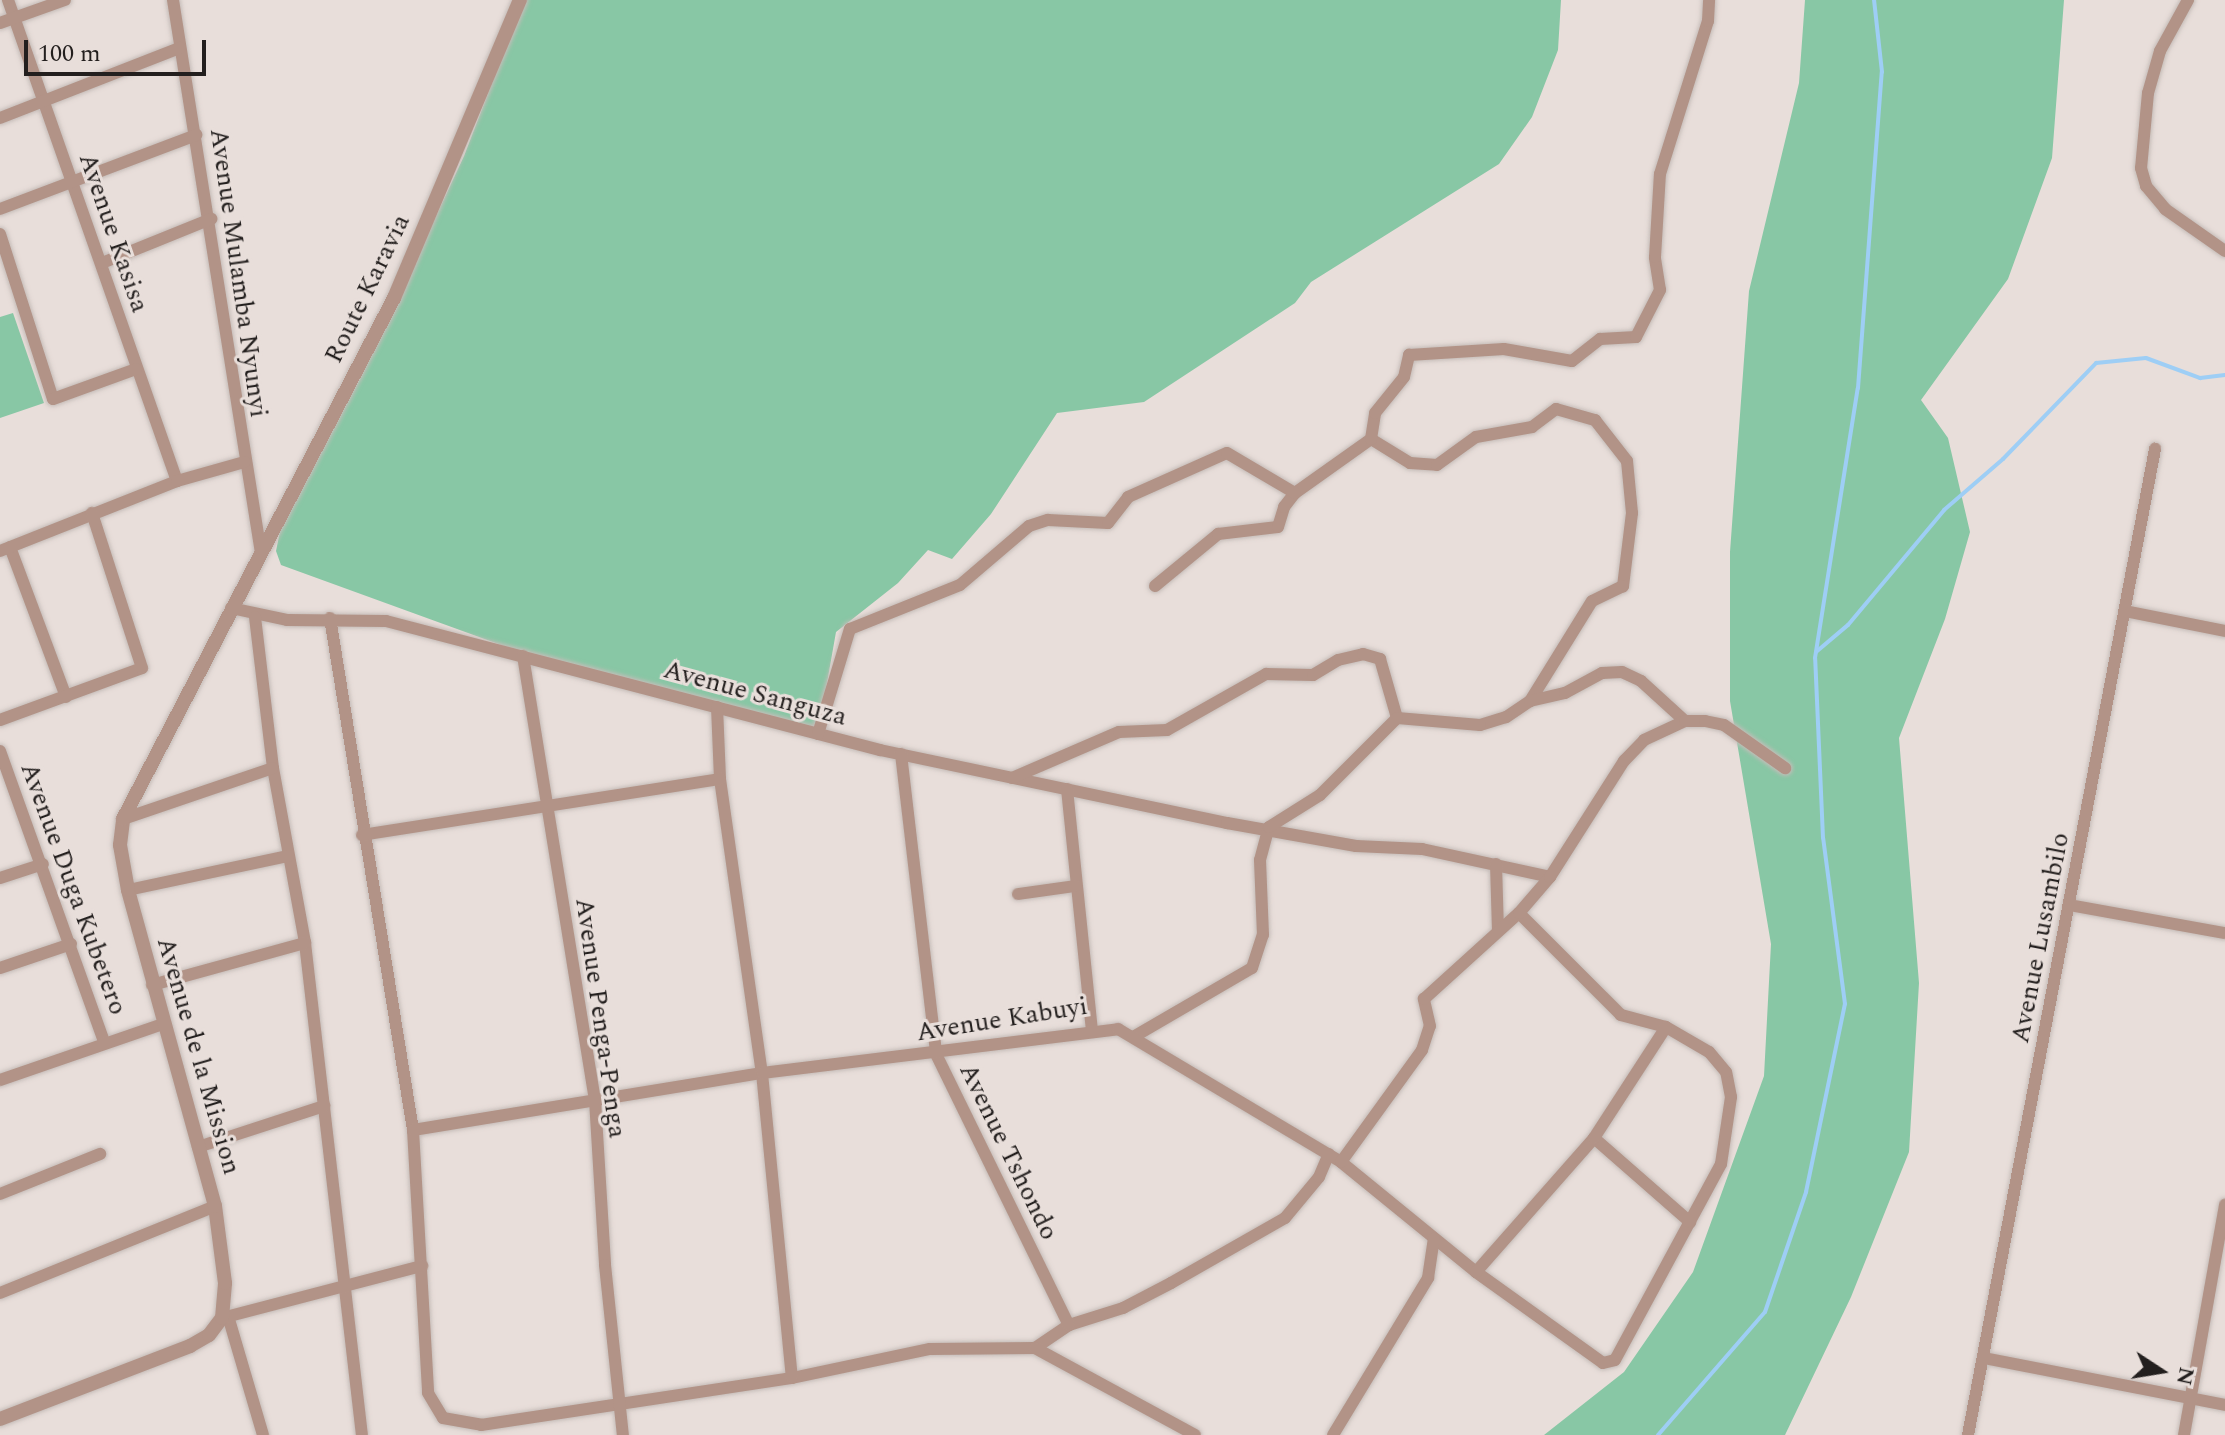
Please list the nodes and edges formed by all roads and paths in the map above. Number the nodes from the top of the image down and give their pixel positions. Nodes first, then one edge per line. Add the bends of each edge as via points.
1 (8, 0) edge
2 (65, 0) edge
3 (173, 0) edge
4 (520, 0) edge
5 (1709, 0) edge
6 (2188, 0) edge
7 (14, 19) junction
8 (0, 23) edge
9 (180, 48) junction
10 (44, 102) junction
11 (0, 118) edge
12 (196, 135) junction
13 (72, 181) junction
14 (0, 209) edge
15 (211, 219) junction
16 (0, 234) edge
17 (2225, 251) edge
18 (102, 263) junction
19 (136, 369) junction
20 (1371, 439) junction
21 (2155, 449) dead end
22 (244, 462) junction
23 (177, 481) junction
24 (1295, 493) junction
25 (92, 513) junction
26 (5, 549) edge
27 (261, 553) junction
28 (1155, 586) dead end
29 (241, 590) joint
30 (231, 608) junction
31 (2125, 611) junction
32 (255, 617) junction
33 (330, 618) junction
34 (2225, 631) edge
35 (523, 656) junction
36 (66, 697) junction
37 (1530, 701) junction
38 (717, 707) junction
39 (1397, 718) junction
40 (0, 720) edge
41 (1685, 721) junction
42 (818, 734) junction
43 (0, 751) edge
44 (901, 754) junction
45 (273, 768) junction
46 (1785, 768) dead end
47 (1011, 778) junction
48 (5, 779) edge
49 (720, 779) junction
50 (1067, 789) junction
51 (545, 805) junction
52 (123, 819) junction
53 (1269, 827) junction
54 (362, 835) junction
55 (288, 856) junction
56 (43, 864) junction
57 (1496, 864) junction
58 (1550, 877) junction
59 (0, 878) edge
60 (1075, 886) junction
61 (128, 890) junction
62 (1018, 894) dead end
63 (2069, 905) junction
64 (1519, 913) junction
65 (1498, 930) junction
66 (2225, 933) edge
67 (305, 943) junction
68 (71, 944) junction
69 (0, 968) edge
70 (152, 985) junction
71 (163, 1024) junction
72 (1666, 1027) junction
73 (1092, 1029) junction
74 (1135, 1036) junction
75 (104, 1042) junction
76 (936, 1054) junction
77 (762, 1073) junction
78 (0, 1080) edge
79 (595, 1100) junction
80 (324, 1106) junction
81 (413, 1130) junction
82 (1594, 1138) junction
83 (198, 1147) junction
84 (100, 1154) dead end
85 (1329, 1154) junction
86 (1341, 1162) junction
87 (0, 1194) edge
88 (2225, 1205) edge
89 (215, 1206) junction
90 (1690, 1222) junction
91 (1434, 1238) junction
92 (422, 1266) junction
93 (1476, 1272) junction
94 (345, 1282) junction
95 (0, 1293) edge
96 (225, 1317) junction
97 (1069, 1325) junction
98 (1035, 1348) junction
99 (1984, 1358) junction
100 (792, 1378) junction
101 (2191, 1399) junction
102 (619, 1403) junction
103 (2225, 1405) edge
104 (0, 1419) edge
105 (263, 1435) edge
106 (362, 1435) edge
107 (623, 1435) edge
108 (1195, 1435) edge
109 (1333, 1435) edge
110 (1968, 1435) edge
111 (2184, 1435) edge

1 - 7 street, Avenue Kasisa
2 - 7 street
3 - 9 street, Avenue Mulamba Nyunyi
4 - 27 street, Route Karavia via 394,298
5 - 20 street via 1708,21 1660,174 1655,257 1660,290 1639,333 1629,339 1593,341 1572,361 1504,349 1417,351 1409,355 1398,386 1381,402
6 - 17 street via 2160,51 2148,93 2141,168 2146,186 2165,209
7 - 8 street
7 - 10 street, Avenue Kasisa
9 - 10 street
9 - 12 street, Avenue Mulamba Nyunyi
10 - 11 street
10 - 13 street, Avenue Kasisa
12 - 13 street
12 - 15 street, Avenue Mulamba Nyunyi
13 - 14 street
13 - 18 street, Avenue Kasisa
15 - 18 street
15 - 22 street, Avenue Mulamba Nyunyi
16 - 19 street via 51,395 58,401
18 - 19 street, Avenue Kasisa
19 - 23 street, Avenue Kasisa
20 - 24 street
20 - 37 street via 1410,463 1437,465 1476,437 1532,427 1556,409 1595,420 1626,453 1632,513 1623,586 1592,601
21 - 31 street, Avenue Lusambilo
22 - 23 street
22 - 27 street, Avenue Mulamba Nyunyi
23 - 25 street
24 - 28 street via 1274,530 1218,534
24 - 42 street via 1227,453 1128,497 1108,523 1048,520 1029,526 960,585 850,629
25 - 26 street
25 - 36 street via 142,665 138,672
26 - 36 street
27 - 29 street, Route Karavia
29 - 30 street, Avenue de la Mission
30 - 32 street, Avenue Sanguza
30 - 52 street, Avenue de la Mission
31 - 34 street
31 - 63 street, Avenue Lusambilo
32 - 33 street, Avenue Sanguza
32 - 45 street
33 - 35 street, Avenue Sanguza via 386,621
33 - 54 street
35 - 38 street, Avenue Sanguza
35 - 51 street, Avenue Penga-Penga
36 - 40 street
37 - 39 street via 1506,717 1480,725
37 - 41 street via 1565,693 1602,673 1622,672 1641,681
38 - 42 street, Avenue Sanguza
38 - 49 street
39 - 47 street via 1380,659 1369,653 1354,655 1313,675 1266,674 1167,730 1119,732
39 - 53 street via 1320,795
41 - 46 street via 1724,725
41 - 58 street via 1644,740 1624,761
42 - 44 street, Avenue Sanguza
43 - 48 street, Avenue Duga Kubetero
44 - 47 street, Avenue Sanguza
44 - 76 street, Avenue Tshondo
45 - 52 street
45 - 55 street
47 - 50 street, Avenue Sanguza
48 - 56 street, Avenue Duga Kubetero
49 - 51 street
49 - 77 street
50 - 53 street, Avenue Sanguza
50 - 60 street
51 - 54 street
51 - 79 street, Avenue Penga-Penga
52 - 61 street, Avenue de la Mission via 120,845
53 - 57 street, Avenue Sanguza via 1356,846 1422,849
53 - 74 street via 1260,860 1263,935 1252,968
54 - 81 street
55 - 61 street
55 - 67 street
56 - 59 street
56 - 68 street, Avenue Duga Kubetero
57 - 58 street, Avenue Sanguza
57 - 65 street
58 - 64 street
60 - 62 street
60 - 73 street
61 - 70 street, Avenue de la Mission
63 - 66 street
63 - 99 street, Avenue Lusambilo
64 - 65 street
64 - 72 street via 1621,1015
65 - 86 street via 1424,999 1429,1036
67 - 70 street
67 - 80 street
68 - 69 street
68 - 75 street, Avenue Duga Kubetero
70 - 71 street, Avenue de la Mission
71 - 75 street
71 - 83 street, Avenue de la Mission
72 - 82 street
72 - 90 street via 1709,1052 1726,1072 1731,1097 1721,1164
73 - 74 street, Avenue Kabuyi via 1118,1029
73 - 76 street, Avenue Kabuyi
74 - 85 street, Avenue Kabuyi
75 - 78 street
76 - 77 street, Avenue Kabuyi
76 - 97 street, Avenue Tshondo
77 - 79 street, Avenue Kabuyi
77 - 100 street
79 - 81 street, Avenue Kabuyi
79 - 102 street, Avenue Penga-Penga
80 - 83 street
80 - 94 street
81 - 92 street
82 - 90 street
82 - 93 street
83 - 89 street, Avenue de la Mission
84 - 87 street
85 - 86 street, Avenue Kabuyi
85 - 97 street via 1319,1177 1285,1218 1123,1308
86 - 91 street, Avenue Kabuyi
88 - 101 street
89 - 95 street
89 - 96 street, Avenue de la Mission
90 - 93 street, Avenue Kabuyi via 1615,1360 1593,1360
91 - 93 street, Avenue Kabuyi
91 - 109 street via 1428,1278
92 - 94 street
92 - 102 street via 428,1393 443,1418 470,1426
94 - 96 street
94 - 106 street
96 - 104 street via 190,1346
96 - 105 street
97 - 98 street
98 - 100 street via 902,1352
98 - 108 street
99 - 101 street
99 - 110 street, Avenue Lusambilo
100 - 102 street
101 - 103 street
101 - 111 street
102 - 107 street, Avenue Penga-Penga

